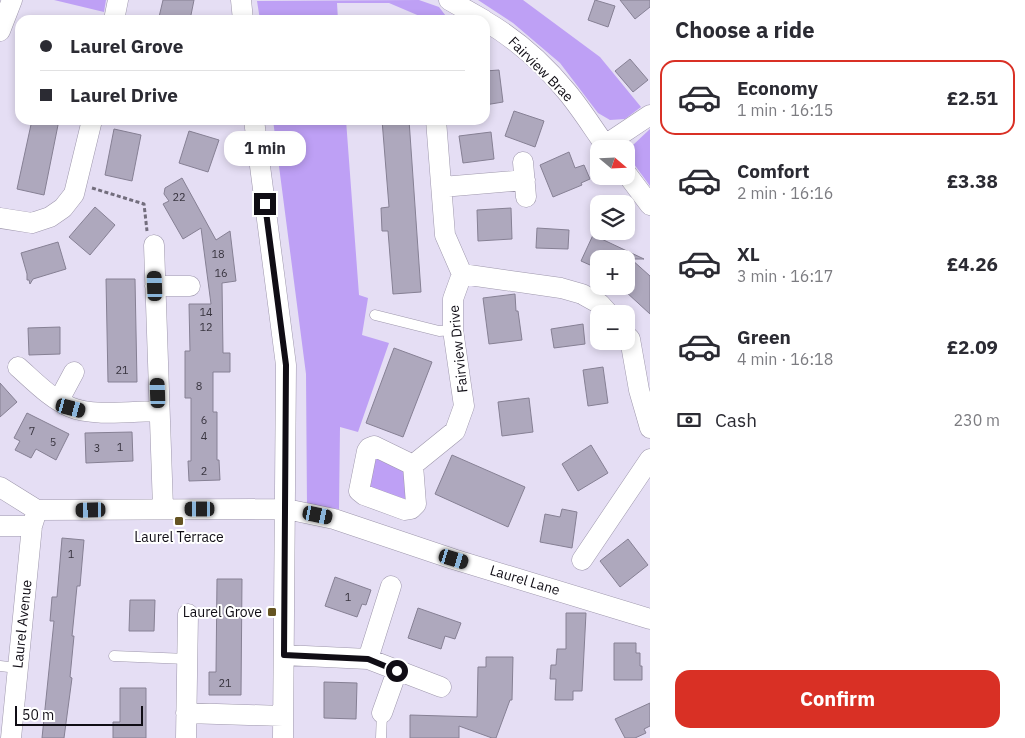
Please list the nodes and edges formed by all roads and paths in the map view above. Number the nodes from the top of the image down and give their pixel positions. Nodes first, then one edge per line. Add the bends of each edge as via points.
1 (12, 0) edge
2 (118, 0) edge
3 (242, 0) edge
4 (449, 0) edge
5 (115, 15) edge
6 (243, 15) edge
7 (472, 15) edge
8 (490, 25) edge
9 (0, 31) edge
10 (650, 115) edge
11 (91, 125) edge
12 (255, 125) edge
13 (436, 125) edge
14 (601, 140) edge
15 (616, 140) edge
16 (525, 180) dead end
17 (77, 183) junction
18 (635, 185) edge
19 (442, 187) junction
20 (650, 205) edge
21 (0, 218) edge
22 (154, 245) joint
23 (462, 274) junction
24 (155, 286) junction
25 (190, 286) dead end
26 (601, 305) edge
27 (375, 315) dead end
28 (453, 330) junction
29 (632, 350) edge
30 (18, 367) dead end
31 (74, 372) dead end
32 (59, 400) junction
33 (159, 411) junction
34 (650, 428) edge
35 (650, 459) edge
36 (413, 465) dead end
37 (0, 487) edge
38 (163, 508) junction
39 (286, 509) junction
40 (34, 518) junction
41 (0, 526) edge
42 (582, 560) dead end
43 (391, 586) dead end
44 (188, 614) dead end
45 (650, 619) edge
46 (284, 655) junction
47 (114, 656) dead end
48 (187, 659) junction
49 (368, 659) junction
50 (9, 667) edge
51 (397, 671) junction
52 (441, 687) dead end
53 (186, 713) junction
54 (382, 713) joint
55 (283, 716) junction
56 (11, 738) edge
57 (186, 738) edge
58 (283, 738) edge
59 (381, 738) edge

1 - 9 street
2 - 5 street
3 - 6 street
4 - 7 street, Fairview Brae
8 - 14 street, Fairview Brae via 526,50 567,91
10 - 15 street
11 - 17 street
12 - 39 street via 286,365
13 - 19 street
16 - 19 street
17 - 21 street via 74,194 63,208 50,217 32,223
17 - 22 path via 144,204 147,237
18 - 20 street
19 - 23 street via 445,235
22 - 24 street
23 - 26 street via 561,288 582,294
23 - 28 street, Fairview Drive via 452,299
24 - 25 street
24 - 33 street
27 - 28 lane via 440,331
28 - 36 street, Fairview Drive via 464,406 455,431
29 - 34 street
30 - 32 street
31 - 32 street
32 - 33 street via 71,408 90,413
33 - 38 street
35 - 42 street
37 - 40 street
38 - 39 street, Laurel Lane
38 - 40 street, Laurel Lane
39 - 45 street, Laurel Lane via 334,519
39 - 46 street
40 - 41 street, Laurel Lane
40 - 50 street, Laurel Avenue
43 - 49 street
44 - 48 street
46 - 49 street
46 - 55 street
47 - 48 lane
48 - 53 street
49 - 51 street
50 - 56 street, Laurel Avenue
51 - 52 street
51 - 54 street
53 - 55 street
53 - 57 street
54 - 59 lane
55 - 58 street

